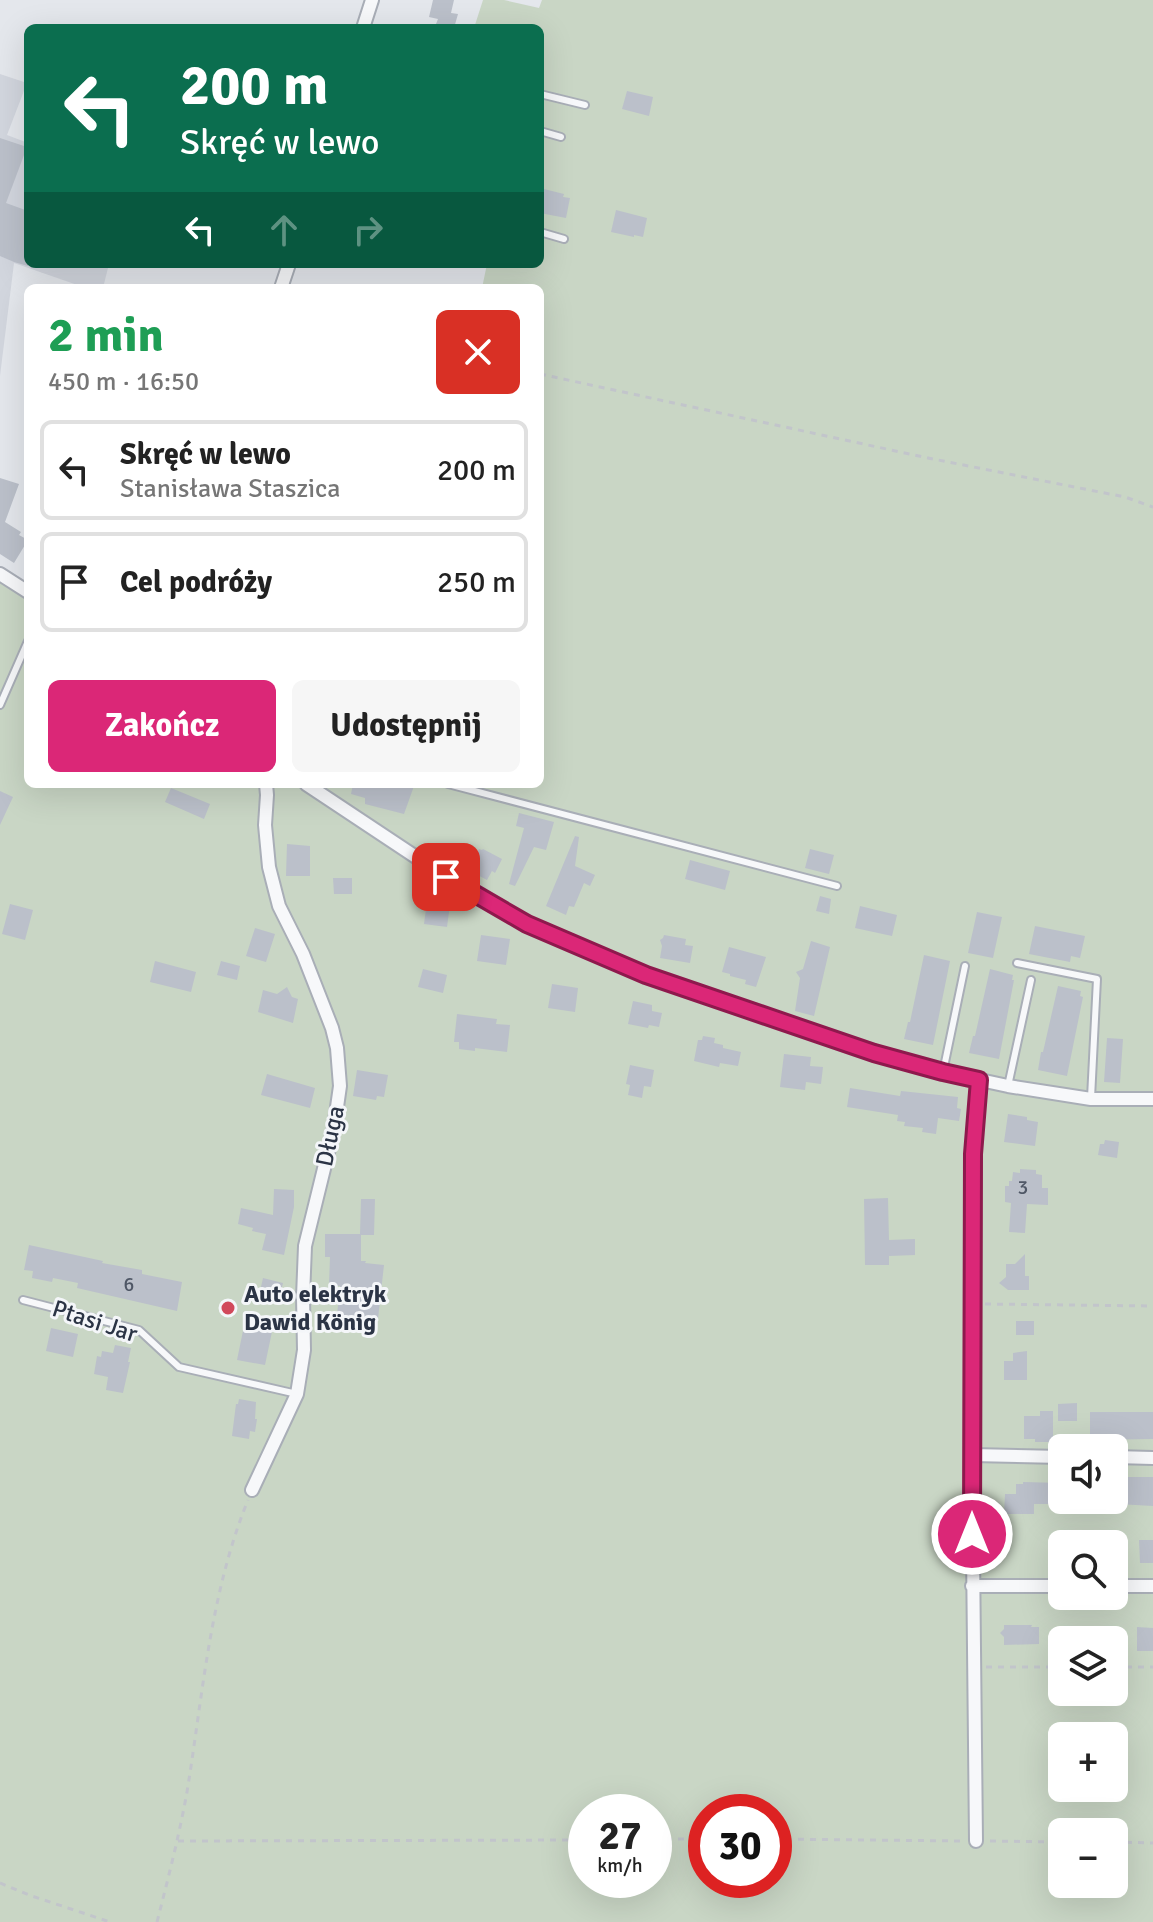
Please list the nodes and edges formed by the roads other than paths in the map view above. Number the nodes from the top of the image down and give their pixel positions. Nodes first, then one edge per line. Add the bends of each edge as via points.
1 (372, 0) edge
2 (364, 24) edge
3 (544, 95) edge
4 (585, 105) dead end
5 (544, 132) edge
6 (561, 137) dead end
7 (544, 233) edge
8 (564, 239) dead end
9 (0, 574) edge
10 (24, 589) edge
11 (24, 650) edge
12 (0, 705) edge
13 (266, 788) edge
14 (312, 788) edge
15 (463, 788) edge
16 (837, 886) dead end
17 (1017, 963) dead end
18 (965, 966) dead end
19 (1031, 980) dead end
20 (943, 1072) junction
21 (979, 1080) junction
22 (1008, 1086) junction
23 (1091, 1099) junction
24 (1153, 1099) edge
25 (23, 1300) dead end
26 (297, 1394) junction
27 (972, 1455) junction
28 (1048, 1457) edge
29 (1128, 1457) edge
30 (1153, 1458) edge
31 (252, 1490) road end
32 (972, 1586) junction
33 (1048, 1586) edge
34 (1128, 1586) edge
35 (1153, 1586) edge
36 (976, 1841) road end

1 - 2 street
3 - 4 lane
5 - 6 lane
7 - 8 lane
9 - 10 street
11 - 12 lane
13 - 26 street, Długa via 272,881 332,1028 340,1086 305,1246 304,1350
14 - 20 street via 527,924 646,975
15 - 16 lane
17 - 23 lane via 1097,979
18 - 20 lane
19 - 22 lane
20 - 21 street
21 - 22 street
21 - 27 street via 973,1154
22 - 23 street
23 - 24 street
25 - 26 lane, Ptasi Jar via 139,1330 179,1367
26 - 31 street, Długa
27 - 28 street
27 - 32 street
29 - 30 street
32 - 33 street
32 - 36 street
34 - 35 street

